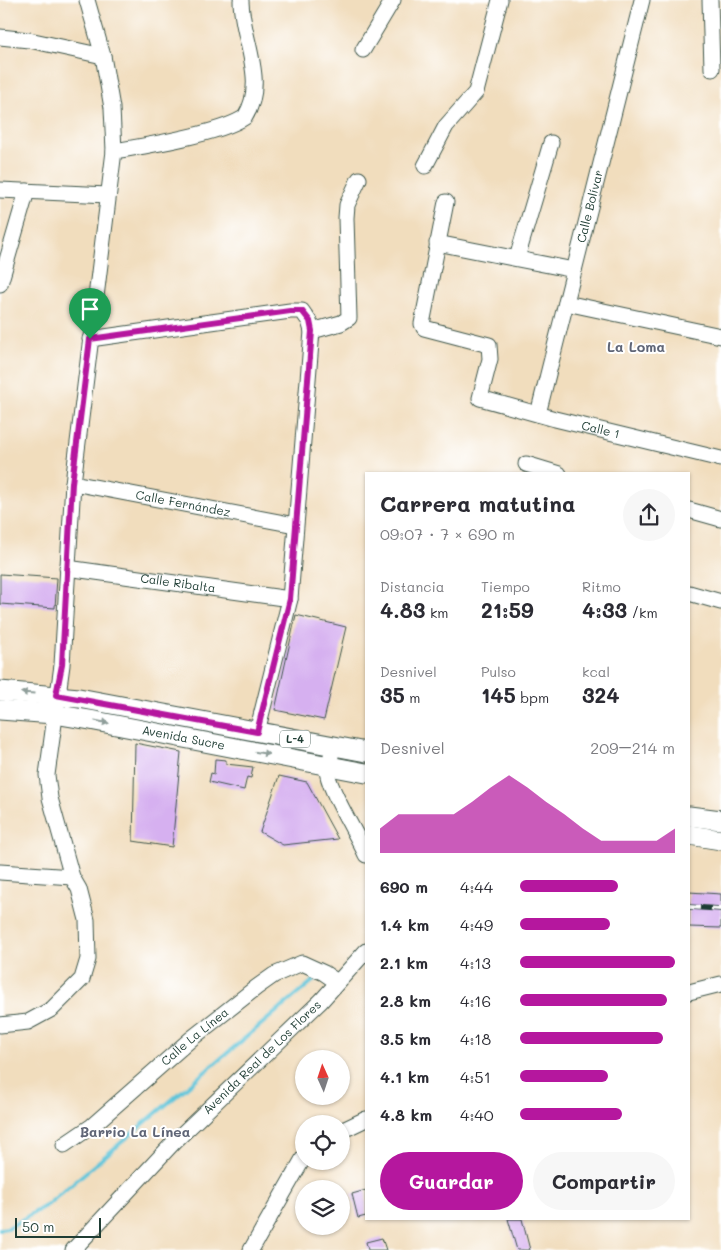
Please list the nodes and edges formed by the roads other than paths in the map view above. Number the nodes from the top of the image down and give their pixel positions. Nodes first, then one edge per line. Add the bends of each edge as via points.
1 (87, 0) edge
2 (241, 0) edge
3 (392, 0) edge
4 (500, 0) edge
5 (642, 0) edge
6 (710, 0) edge
7 (0, 37) edge
8 (363, 50) dead end
9 (103, 56) junction
10 (712, 69) dead end
11 (551, 143) dead end
12 (114, 151) junction
13 (425, 166) dead end
14 (359, 179) dead end
15 (0, 190) edge
16 (27, 191) junction
17 (108, 195) junction
18 (446, 202) dead end
19 (438, 243) junction
20 (517, 258) junction
21 (574, 270) junction
22 (0, 284) edge
23 (566, 303) junction
24 (312, 331) junction
25 (721, 336) edge
26 (90, 339) junction
27 (538, 414) junction
28 (721, 459) edge
29 (526, 464) dead end
30 (552, 472) edge
31 (72, 483) junction
32 (690, 510) edge
33 (721, 519) edge
34 (295, 525) junction
35 (67, 568) junction
36 (690, 593) edge
37 (290, 599) junction
38 (721, 602) edge
39 (0, 691) edge
40 (56, 695) junction
41 (0, 710) edge
42 (54, 714) junction
43 (257, 732) junction
44 (333, 746) junction
45 (365, 752) edge
46 (328, 765) junction
47 (365, 773) edge
48 (690, 816) edge
49 (721, 820) edge
50 (690, 835) edge
51 (721, 840) edge
52 (365, 849) edge
53 (0, 872) edge
54 (72, 877) junction
55 (365, 952) edge
56 (337, 982) junction
57 (721, 984) edge
58 (690, 992) edge
59 (0, 1025) edge
60 (365, 1119) edge
61 (350, 1127) edge
62 (64, 1145) dead end
63 (297, 1170) edge
64 (73, 1250) edge
65 (251, 1250) edge

1 - 9 street
2 - 12 street via 254,92 245,116 231,124 162,143
3 - 8 street
4 - 13 street via 476,92 446,126
5 - 21 street, Calle Bolívar
6 - 10 street
7 - 9 street
9 - 12 street via 112,108
11 - 20 street
12 - 17 street
14 - 24 street via 347,205 346,218 349,318
15 - 16 street
16 - 17 street
16 - 22 street
17 - 26 street
18 - 19 street
19 - 20 street
19 - 27 street, Calle 1 via 422,326 489,345 490,359 480,398
20 - 21 street
21 - 23 street, Calle Bolívar
23 - 25 street
23 - 27 street, Calle Bolívar
24 - 26 street via 310,321 302,311
24 - 34 street
26 - 31 street
27 - 28 street, Calle 1
29 - 30 street
31 - 34 street, Calle Fernández
31 - 35 street
32 - 33 street
34 - 37 street
35 - 37 street, Calle Ribalta
35 - 40 street via 62,665
36 - 38 street
37 - 43 street
40 -> 39 main road, Avenida Sucre / L-4
40 - 42 street
40 - 43 main road, Avenida Sucre / L-4
41 - 42 main road, Avenida Sucre / L-4
42 -> 46 main road, Avenida Sucre / L-4
42 - 54 street via 48,753 48,787
43 - 44 main road, Avenida Sucre / L-4
44 - 45 main road, Avenida Sucre / L-4
44 - 46 street
46 - 47 main road, Avenida Sucre / L-4
46 - 52 street via 328,775 342,810
48 - 49 main road
50 - 51 main road
53 - 54 street
54 - 59 street via 79,889 89,933 88,959 82,980 65,999 40,1016 18,1024
55 - 56 street, Avenida Real de Los Flores
56 - 62 street, Calle La Línea via 324,972 302,963 274,975 191,1038 92,1126
56 - 64 street, Avenida Real de Los Flores via 175,1141
57 - 58 street
60 - 61 street
63 - 65 street

